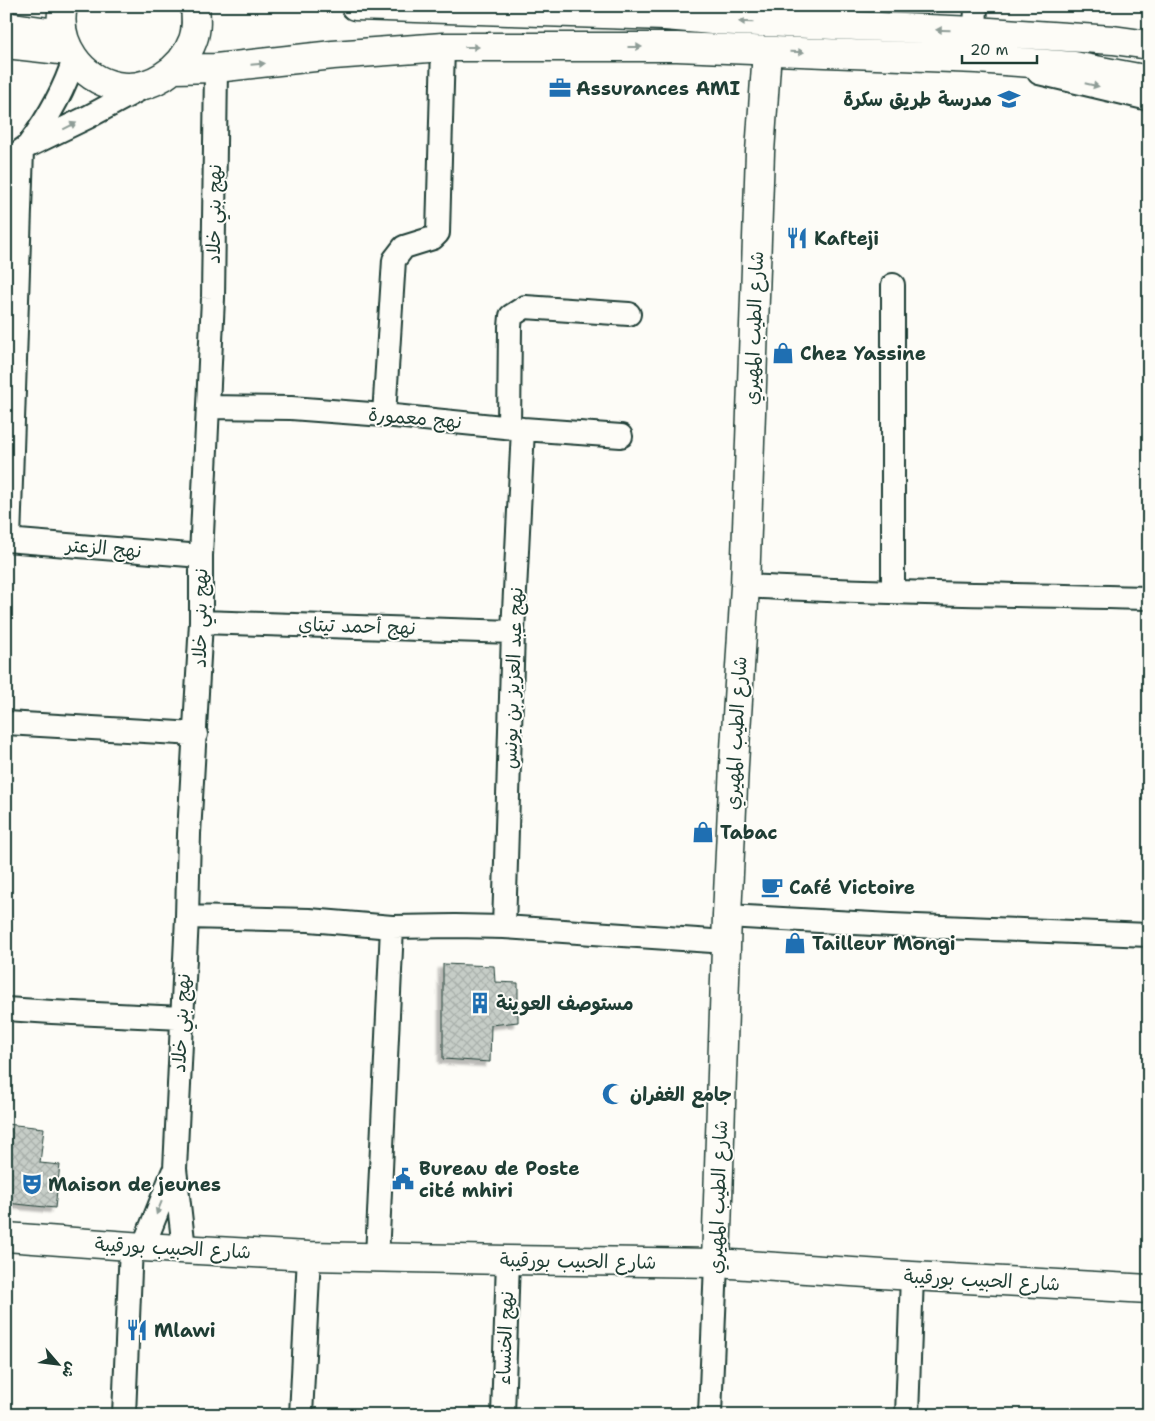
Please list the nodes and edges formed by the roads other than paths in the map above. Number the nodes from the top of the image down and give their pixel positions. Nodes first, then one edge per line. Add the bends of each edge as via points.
1 (63, 6) edge
2 (195, 6) edge
3 (355, 6) edge
4 (976, 19) edge
5 (6, 26) edge
6 (6, 44) edge
7 (1149, 45) edge
8 (443, 47) junction
9 (69, 48) junction
10 (767, 51) junction
11 (977, 59) junction
12 (216, 68) junction
13 (164, 76) junction
14 (1149, 80) edge
15 (1149, 99) edge
16 (18, 153) edge
17 (893, 285) dead end
18 (629, 314) dead end
19 (208, 407) junction
20 (384, 415) junction
21 (516, 428) junction
22 (621, 436) dead end
23 (8, 540) edge
24 (201, 556) junction
25 (745, 586) junction
26 (893, 591) junction
27 (1149, 598) edge
28 (201, 622) junction
29 (514, 632) junction
30 (6, 723) edge
31 (196, 734) junction
32 (188, 916) junction
33 (392, 927) junction
34 (504, 927) junction
35 (727, 929) junction
36 (1149, 934) edge
37 (6, 1009) edge
38 (182, 1018) junction
39 (175, 1169) junction
40 (6, 1237) edge
41 (137, 1247) junction
42 (184, 1249) junction
43 (309, 1256) junction
44 (377, 1257) junction
45 (508, 1260) junction
46 (716, 1263) junction
47 (912, 1276) junction
48 (1149, 1289) edge
49 (124, 1415) edge
50 (302, 1415) edge
51 (503, 1415) edge
52 (710, 1415) edge
53 (907, 1415) edge

1 - 9 main road
2 - 13 main road via 194,39 186,55
4 -> 3 main road via 712,20
4 - 7 main road
5 - 9 main road
6 - 9 main road
8 -> 10 main road via 676,47
12 -> 8 main road
8 - 20 street via 438,233 433,238 404,247 394,260
9 - 13 main road via 86,72 110,84 136,87
9 - 16 street via 57,102 44,124
10 -> 11 main road
10 - 25 main road, شارع الطيب المهيري via 760,152
11 - 14 main road via 1074,66
11 -> 15 street
12 - 13 main road
12 - 19 street, نهج بني خلاد
16 -> 13 street
16 - 23 street
17 - 26 street
18 - 21 street, نهج عبد العزيز بن يونس via 525,307 511,316
19 - 20 street, نهج معمورة via 291,408
19 - 24 street, نهج بني خلاد
20 - 21 street, نهج معمورة
21 - 22 street, نهج معمورة
21 - 29 street, نهج عبد العزيز بن يونس
23 - 24 street, نهج الزعتر
24 - 28 street, نهج بني خلاد
25 - 26 street
25 - 35 main road, شارع الطيب المهيري
26 - 27 street
28 - 29 street, نهج أحمد تيتاي
28 - 31 street, نهج بني خلاد
29 - 34 street, نهج عبد العزيز بن يونس
30 - 31 street
31 - 32 street, نهج بني خلاد via 189,834
32 - 33 street via 309,920
32 - 38 street, نهج بني خلاد
33 - 34 street
33 - 44 street
34 - 35 street
35 - 36 street via 891,925
35 - 46 main road, شارع الطيب المهيري
37 - 38 street
38 - 39 street, نهج بني خلاد
39 -> 41 street, نهج بني خلاد
39 - 42 street, نهج بني خلاد
40 - 41 main road, شارع الحبيب بورقيبة
41 - 42 main road, شارع الحبيب بورقيبة
41 - 49 street, نهج بني خلاد
42 - 43 main road, شارع الحبيب بورقيبة
43 - 44 main road, شارع الحبيب بورقيبة
43 - 50 street
44 - 45 main road, شارع الحبيب بورقيبة
45 - 46 main road, شارع الحبيب بورقيبة
45 - 51 street, نهج الخنساء
46 - 47 main road, شارع الحبيب بورقيبة
46 - 52 street, شارع الطيب المهيري
47 - 48 main road, شارع الحبيب بورقيبة
47 - 53 street

